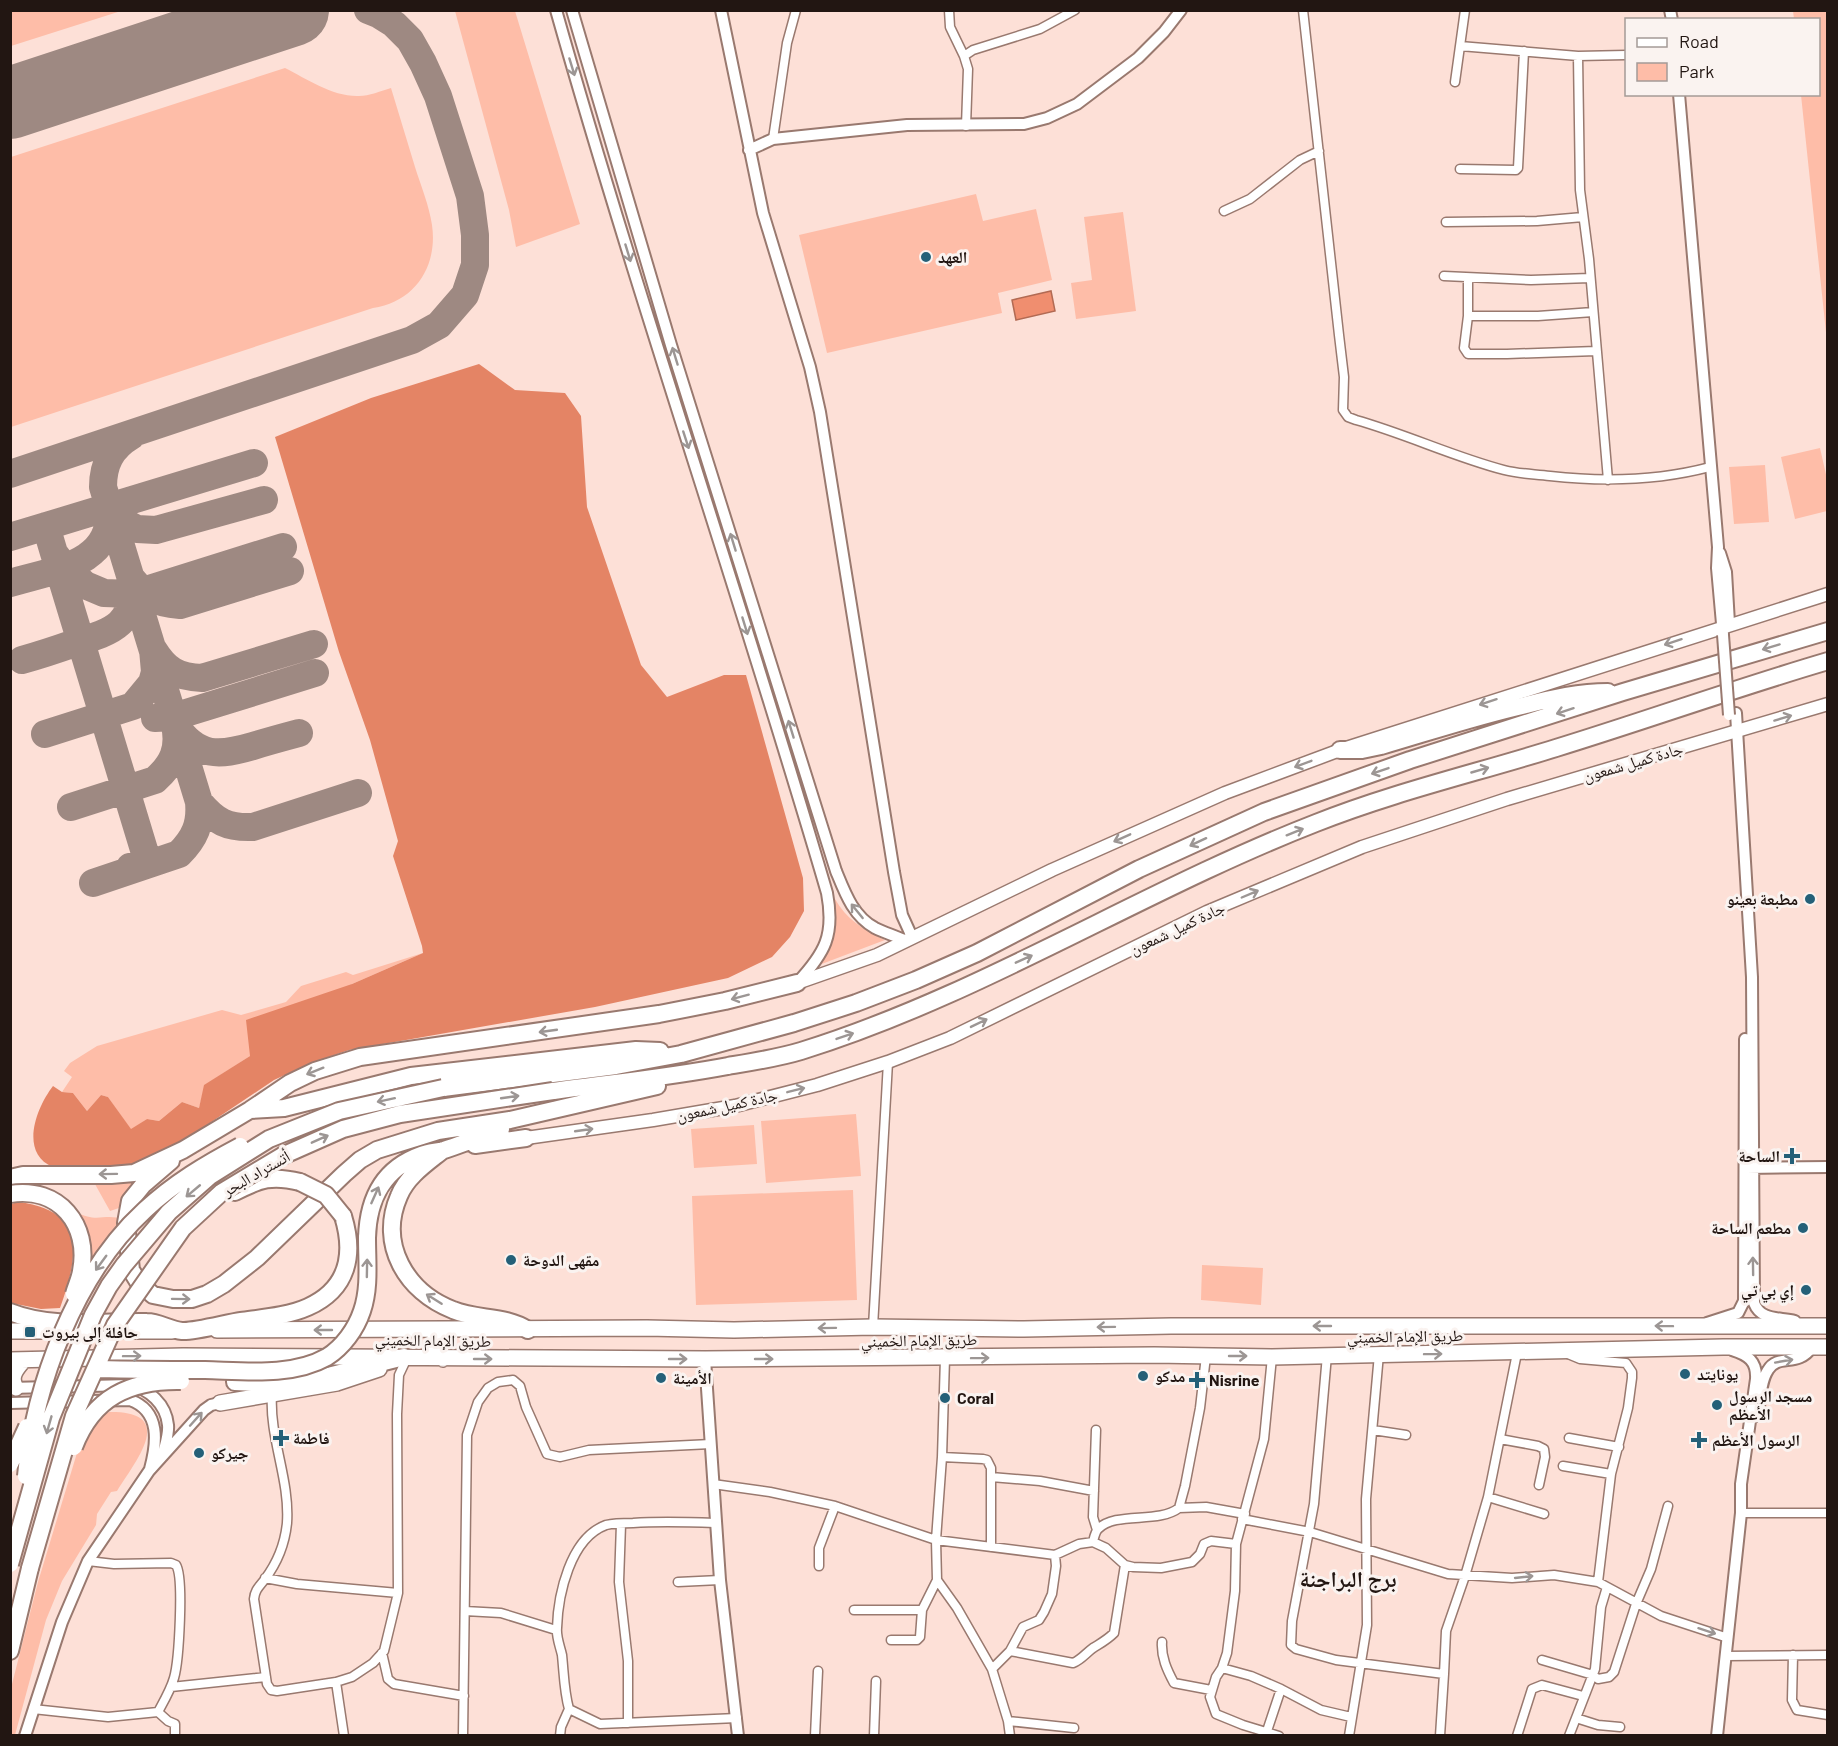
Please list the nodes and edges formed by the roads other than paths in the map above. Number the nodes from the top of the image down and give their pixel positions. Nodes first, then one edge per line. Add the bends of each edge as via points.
1 (556, 10) edge
2 (572, 10) edge
3 (721, 10) edge
4 (796, 10) edge
5 (949, 10) edge
6 (1075, 10) edge
7 (1181, 10) edge
8 (1303, 10) edge
9 (1465, 10) edge
10 (1460, 46) junction
11 (1524, 51) junction
12 (1625, 55) edge
13 (964, 56) junction
14 (1578, 56) junction
15 (1455, 82) dead end
16 (1679, 96) edge
17 (966, 126) junction
18 (773, 140) junction
19 (749, 150) junction
20 (1319, 151) junction
21 (1460, 169) dead end
22 (1224, 211) dead end
23 (1583, 217) junction
24 (1446, 222) dead end
25 (1444, 276) dead end
26 (1590, 278) junction
27 (1468, 279) junction
28 (1593, 312) junction
29 (1468, 316) junction
30 (1596, 351) junction
31 (1710, 466) junction
32 (1608, 480) junction
33 (1827, 594) edge
34 (1726, 630) junction
35 (1827, 631) edge
36 (1827, 661) edge
37 (1623, 692) junction
38 (1827, 704) edge
39 (1735, 733) junction
40 (1340, 750) junction
41 (909, 939) junction
42 (797, 982) junction
43 (681, 1054) junction
44 (888, 1062) junction
45 (686, 1074) junction
46 (250, 1110) junction
47 (339, 1111) junction
48 (510, 1120) junction
49 (526, 1138) joint
50 (448, 1148) junction
51 (183, 1150) junction
52 (1827, 1167) edge
53 (1748, 1168) junction
54 (10, 1178) edge
55 (10, 1194) edge
56 (145, 1281) junction
57 (10, 1312) edge
58 (1194, 1326) junction
59 (1701, 1326) junction
60 (1810, 1326) junction
61 (1827, 1326) edge
62 (873, 1327) junction
63 (1137, 1327) junction
64 (528, 1329) junction
65 (443, 1330) junction
66 (10, 1331) edge
67 (182, 1331) junction
68 (59, 1340) junction
69 (1723, 1347) junction
70 (1820, 1347) edge
71 (1563, 1351) junction
72 (1517, 1353) junction
73 (1379, 1354) junction
74 (1138, 1355) junction
75 (1328, 1355) junction
76 (1200, 1356) junction
77 (405, 1357) junction
78 (1272, 1357) junction
79 (945, 1358) junction
80 (69, 1359) junction
81 (443, 1359) junction
82 (705, 1359) junction
83 (17, 1360) edge
84 (1762, 1372) junction
85 (46, 1376) junction
86 (13, 1388) edge
87 (272, 1394) junction
88 (10, 1403) edge
89 (220, 1403) joint
90 (1096, 1430) dead end
91 (1373, 1430) junction
92 (1406, 1435) dead end
93 (1569, 1438) dead end
94 (1500, 1439) junction
95 (711, 1444) junction
96 (1619, 1448) junction
97 (162, 1457) junction
98 (942, 1457) junction
99 (10, 1464) edge
100 (1563, 1466) dead end
101 (149, 1471) junction
102 (1611, 1474) junction
103 (991, 1477) junction
104 (713, 1484) junction
105 (1539, 1485) dead end
106 (1094, 1491) junction
107 (1488, 1497) junction
108 (26, 1506) junction
109 (835, 1506) junction
110 (1668, 1506) dead end
111 (1179, 1508) junction
112 (1741, 1512) junction
113 (1827, 1513) edge
114 (1544, 1514) dead end
115 (1244, 1517) junction
116 (716, 1523) junction
117 (621, 1524) junction
118 (42, 1529) junction
119 (1097, 1530) junction
120 (1310, 1532) junction
121 (936, 1540) junction
122 (1093, 1542) junction
123 (1236, 1544) junction
124 (991, 1547) junction
125 (1366, 1550) junction
126 (1055, 1555) junction
127 (88, 1561) junction
128 (10, 1564) edge
129 (1125, 1565) junction
130 (819, 1566) dead end
131 (1465, 1576) junction
132 (265, 1578) junction
133 (720, 1580) junction
134 (937, 1580) junction
135 (678, 1582) dead end
136 (1598, 1582) junction
137 (1607, 1587) junction
138 (398, 1593) junction
139 (1636, 1604) junction
140 (854, 1610) dead end
141 (922, 1610) junction
142 (465, 1611) junction
143 (556, 1630) junction
144 (1728, 1638) junction
145 (891, 1640) dead end
146 (1162, 1642) dead end
147 (10, 1651) edge
148 (1010, 1651) junction
149 (382, 1653) junction
150 (1793, 1655) junction
151 (1827, 1655) edge
152 (1726, 1656) junction
153 (1542, 1660) dead end
154 (1360, 1663) junction
155 (1222, 1668) junction
156 (992, 1669) junction
157 (818, 1671) dead end
158 (1444, 1674) junction
159 (1593, 1675) junction
160 (266, 1677) junction
161 (876, 1681) dead end
162 (336, 1682) junction
163 (171, 1687) junction
164 (1281, 1689) junction
165 (1211, 1690) junction
166 (464, 1696) junction
167 (1583, 1696) junction
168 (33, 1709) junction
169 (569, 1709) junction
170 (158, 1712) junction
171 (1827, 1715) edge
172 (1351, 1717) junction
173 (737, 1718) junction
174 (1576, 1718) junction
175 (1008, 1721) junction
176 (628, 1723) junction
177 (1620, 1727) dead end
178 (1074, 1728) dead end
179 (1267, 1731) junction
180 (26, 1736) edge
181 (175, 1736) edge
182 (344, 1736) edge
183 (463, 1736) edge
184 (561, 1736) edge
185 (738, 1736) edge
186 (815, 1736) edge
187 (874, 1736) edge
188 (1010, 1736) edge
189 (1279, 1736) edge
190 (1349, 1736) edge
191 (1440, 1736) edge
192 (1517, 1736) edge
193 (1569, 1736) edge
194 (1717, 1736) edge

1 -> 42 street via 827,893 831,925 828,939 816,961
41 -> 2 street via 878,929 860,916 846,897 836,871
3 - 19 street
4 - 18 street via 787,43
5 - 13 street via 950,27
6 - 13 street via 1040,29
7 - 17 street via 1138,58 1077,104 1024,124
8 - 20 street
9 - 10 street
10 - 11 street
10 - 15 street
11 - 14 street
11 - 21 street via 1518,168
12 - 14 street
13 - 17 street via 968,69
14 - 23 street
16 - 31 street
17 - 18 street via 907,125
18 - 19 street
19 - 41 street via 763,213 818,400 894,873
20 - 22 street via 1300,160 1250,199
20 - 32 street via 1345,413 1505,470
23 - 24 street
23 - 26 street
25 - 27 street
26 - 27 street
26 - 28 street
27 - 29 street
28 - 29 street
28 - 30 street
29 - 30 street via 1464,348 1468,354
30 - 32 street
31 - 32 street via 1683,474
31 - 34 street via 1718,547 1726,572
33 - 34 main road
34 - 39 street
34 -> 40 main road
35 -> 37 highway
45 -> 36 highway via 797,1052 863,1030 1037,953 1263,844 1319,822
37 - 40 highway via 1559,697 1381,746
37 -> 43 highway via 1410,760 1264,813 1139,869 977,953 916,980 794,1023
39 -> 38 main road, جادة كميل شمعون
44 -> 39 main road, جادة كميل شمعون via 950,1038 1207,912 1362,847 1507,799
39 - 53 street via 1752,977
40 -> 41 main road via 1115,841
41 - 42 main road via 877,955
42 -> 46 highway via 660,1014 360,1057 290,1083
43 - 46 highway via 636,1050 445,1071 284,1108
43 -> 47 highway, أتستراد البحر, bridge via 443,1088
49 -> 44 main road, جادة كميل شمعون via 735,1106
44 - 62 street
45 - 48 highway via 642,1091
56 -> 45 highway, أتستراد البحر, bridge via 183,1228 222,1192 282,1156 343,1129 400,1114
46 - 51 highway
47 -> 68 highway, bridge via 271,1131 195,1170 165,1193 117,1242 87,1284
47 -> 108 highway, أتستراد البحر, bridge via 269,1139 210,1176 169,1212 124,1265 109,1286 80,1346 51,1418
48 - 50 highway via 499,1130
51 -> 48 highway via 130,1201 126,1223 131,1270 139,1283 153,1295 173,1299 192,1299 224,1284 257,1258 344,1174 377,1150 438,1131
49 - 50 highway
64 -> 50 highway via 452,1310 418,1289 402,1269 390,1238 399,1196 410,1178
80 -> 50 highway, bridge via 100,1370 243,1371 290,1369 327,1357 350,1336 362,1312 366,1296 367,1219 379,1186 405,1163
51 -> 54 highway via 134,1173 22,1174
52 - 53 street
53 - 59 street via 1742,1307 1738,1313
60 -> 53 street via 1763,1316 1754,1303
55 - 68 highway, bridge via 49,1198 62,1205 77,1226 81,1272
56 - 67 highway, bridge via 195,1228 234,1193 253,1182 282,1177 300,1182 326,1195 343,1216 350,1246 348,1258 337,1285 327,1296 307,1308 285,1314
56 - 118 highway, أتستراد البحر, bridge via 115,1325 74,1416
57 - 67 highway via 56,1322 150,1322
59 -> 58 highway, طريق الإمام الخميني
58 - 63 highway, طريق الإمام الخميني
58 - 76 highway via 1182,1332 1178,1342 1182,1349
59 - 60 highway, طريق الإمام الخميني
60 - 61 highway, طريق الإمام الخميني
63 -> 62 highway, طريق الإمام الخميني
62 -> 64 highway, طريق الإمام الخميني
63 - 74 highway via 1153,1335 1155,1343 1148,1352
64 - 65 highway, طريق الإمام الخميني
65 -> 67 highway, طريق الإمام الخميني
65 - 81 highway via 432,1344
66 - 67 highway, طريق الإمام الخميني
68 - 85 highway, bridge
69 - 70 highway, طريق الإمام الخميني
69 - 71 highway, طريق الإمام الخميني
69 - 84 street via 1747,1355
84 -> 70 street via 1773,1363 1801,1358
71 - 72 highway, طريق الإمام الخميني
71 - 96 street via 1580,1359 1629,1365 1632,1378
73 -> 72 highway, طريق الإمام الخميني
72 - 94 street
73 - 75 highway, طريق الإمام الخميني
73 - 91 street
74 - 76 highway, طريق الإمام الخميني
79 -> 74 highway, طريق الإمام الخميني
75 - 78 highway, طريق الإمام الخميني
75 - 120 street
76 -> 78 highway, طريق الإمام الخميني
76 - 111 street via 1200,1408
80 -> 77 highway, طريق الإمام الخميني
77 - 81 highway, طريق الإمام الخميني
77 - 87 highway via 346,1381
77 - 118 highway, bridge via 277,1384 166,1381 113,1395 86,1420
77 - 138 street via 399,1374 397,1414
78 - 115 street via 1264,1439
82 -> 79 highway, طريق الإمام الخميني
79 - 98 street
80 - 83 highway, طريق الإمام الخميني
81 -> 82 highway, طريق الإمام الخميني
82 - 95 street
83 - 86 highway
84 - 112 street
85 - 99 highway, bridge
85 - 108 highway, bridge via 27,1466
86 - 97 street via 142,1388 158,1400 168,1425
87 - 89 highway
87 - 132 street via 287,1524 281,1549
88 - 101 street via 138,1403 149,1414 154,1428 156,1444
97 -> 89 street via 204,1410
90 - 106 street
91 - 92 street
91 - 125 street
93 - 96 street
94 - 105 street via 1544,1449
94 - 107 street
95 - 104 street
95 - 142 street via 589,1450 553,1457 547,1454 520,1386 505,1379 488,1388 478,1402 467,1435
96 - 102 street
97 - 101 street
98 - 103 street via 987,1460
98 - 121 street
100 - 102 street
101 - 127 street
102 - 136 street
103 - 106 street
103 - 124 street
104 - 109 street
104 - 116 street
106 - 119 street via 1093,1522
107 - 114 street
107 - 131 street
108 - 128 highway, أتستراد البحر, bridge
109 - 121 street
109 - 130 street via 819,1548
110 - 139 street via 1651,1569
111 - 115 street via 1215,1508
111 - 119 street via 1169,1514 1112,1522
112 - 113 street
112 - 144 street
115 - 120 street
115 - 123 street
116 - 117 street
116 - 133 street
117 - 143 street via 594,1533 568,1565
117 - 176 street via 619,1582 628,1661
118 - 147 highway, أتستراد البحر, bridge
119 - 122 street
120 - 125 street
120 - 154 street via 1291,1645 1336,1660
121 - 124 street
121 - 134 street
122 - 126 street
122 - 129 street
123 - 129 street via 1208,1542 1188,1564 1173,1567
123 - 155 street via 1235,1591
124 - 126 street
125 - 131 street via 1434,1571
125 - 154 street via 1366,1625
126 - 148 street via 1048,1605 1039,1620 1023,1627
127 - 163 street via 171,1563 178,1569 177,1664
127 - 168 street via 62,1622
129 - 148 street via 1113,1633 1102,1644 1073,1663
131 -> 136 street via 1554,1575
131 - 158 street via 1446,1631
132 - 138 street
132 - 160 street via 254,1599
133 - 135 street
133 - 173 street
134 - 141 street
134 - 156 street
136 - 137 street
137 - 139 street
137 - 159 street
138 - 149 street
139 -> 144 street
139 - 159 street via 1614,1672 1602,1679
140 - 141 street
141 - 145 street via 917,1640
142 - 143 street via 501,1613
142 - 166 street
143 - 169 street
144 - 152 street
146 - 165 street via 1166,1669 1174,1683
148 - 156 street
149 - 162 street via 366,1669
149 - 166 street via 388,1679 394,1684
150 - 151 street
150 - 152 street
150 - 171 street via 1792,1700 1797,1710
152 - 194 street
153 - 159 street
154 - 158 street
154 - 172 street
155 - 164 street
155 - 165 street
156 - 175 street
157 - 186 street
158 - 191 street
159 - 167 street
160 - 162 street via 269,1687 276,1691
160 - 163 street
161 - 187 street
162 - 182 street
163 - 170 street
164 - 172 street via 1321,1710
164 - 179 street
165 - 179 street via 1216,1714
166 - 183 street
167 - 174 street
167 - 192 street via 1542,1685 1532,1689
168 - 170 street via 108,1717
168 - 180 street
169 - 176 street via 600,1724
169 - 184 street
170 - 181 street via 175,1724
172 - 190 street
173 - 176 street
173 - 185 street
174 - 177 street
174 - 193 street
175 - 178 street
175 - 188 street
179 - 189 street

